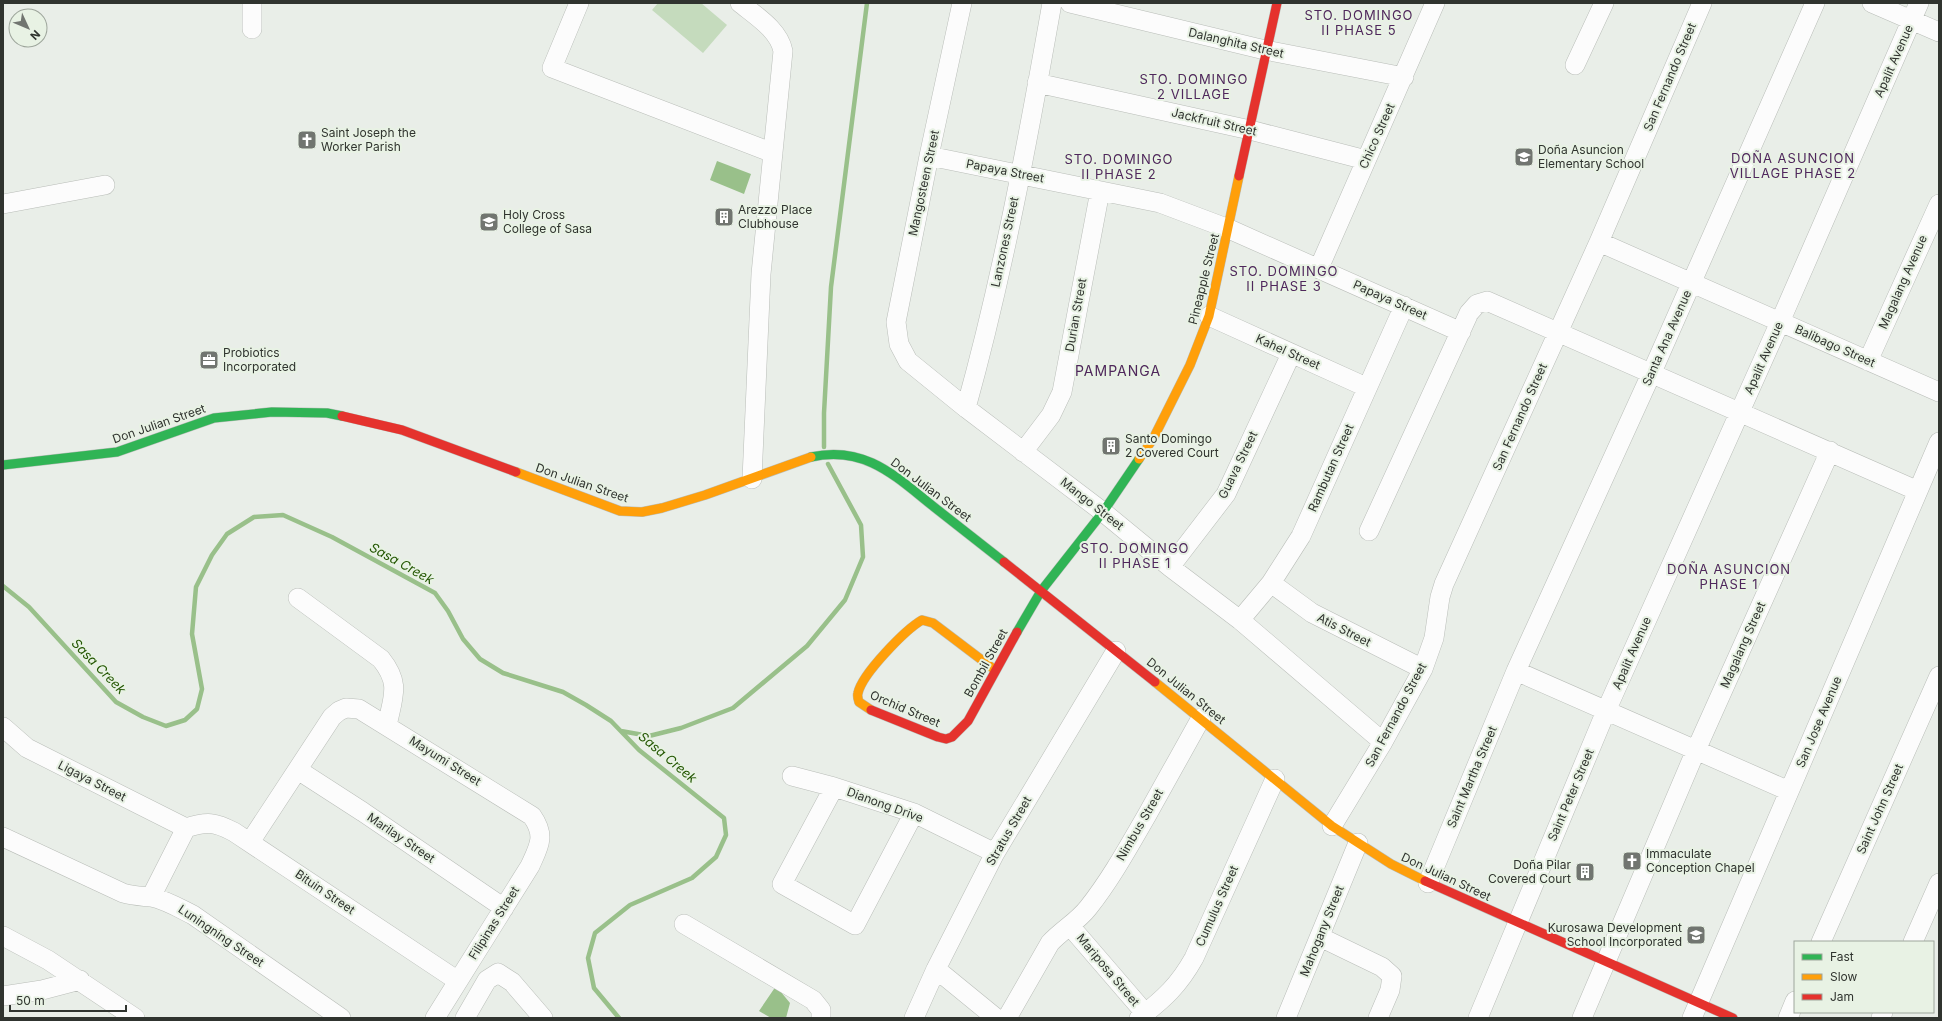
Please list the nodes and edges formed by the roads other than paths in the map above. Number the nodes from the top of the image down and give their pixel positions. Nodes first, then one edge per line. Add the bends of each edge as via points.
1 (252, 3) edge
2 (578, 3) edge
3 (740, 3) edge
4 (962, 3) edge
5 (1052, 3) edge
6 (1070, 3) edge
7 (1277, 3) edge
8 (1435, 3) edge
9 (1604, 3) edge
10 (1702, 3) edge
11 (1815, 3) edge
12 (1872, 3) edge
13 (1919, 3) edge
14 (1912, 20) junction
15 (252, 29) dead end
16 (1939, 32) edge
17 (1265, 50) junction
18 (1575, 65) dead end
19 (1404, 77) junction
20 (1037, 83) junction
21 (1250, 130) junction
22 (773, 153) junction
23 (929, 156) junction
24 (1366, 160) junction
25 (1020, 174) junction
26 (105, 185) dead end
27 (1100, 191) junction
28 (3, 204) edge
29 (1939, 204) edge
30 (1229, 229) junction
31 (1599, 242) junction
32 (1319, 268) junction
33 (1691, 283) junction
34 (1404, 306) junction
35 (1209, 316) junction
36 (1780, 322) junction
37 (1559, 331) junction
38 (1461, 332) junction
39 (1291, 354) junction
40 (908, 361) joint
41 (1868, 361) junction
42 (1652, 372) junction
43 (1366, 387) junction
44 (1939, 392) edge
45 (966, 408) junction
46 (1740, 412) junction
47 (1939, 442) edge
48 (1830, 451) junction
49 (1023, 452) junction
50 (3, 465) edge
51 (752, 478) junction
52 (1918, 490) junction
53 (1103, 512) junction
54 (1369, 531) dead end
55 (1170, 567) junction
56 (1271, 583) junction
57 (1041, 591) junction
58 (298, 598) dead end
59 (1240, 620) junction
60 (1116, 650) junction
61 (1423, 668) junction
62 (995, 670) junction
63 (1516, 671) junction
64 (1939, 676) edge
65 (1606, 710) junction
66 (1201, 718) junction
67 (388, 726) junction
68 (3, 727) edge
69 (946, 738) joint
70 (1383, 742) junction
71 (1696, 750) junction
72 (298, 770) junction
73 (792, 776) dead end
74 (1275, 779) junction
75 (834, 787) junction
76 (1789, 791) junction
77 (914, 813) junction
78 (538, 824) joint
79 (1332, 826) junction
80 (186, 828) junction
81 (3, 837) edge
82 (250, 842) junction
83 (1358, 843) junction
84 (995, 853) junction
85 (1428, 883) junction
86 (1939, 883) edge
87 (150, 897) junction
88 (504, 908) junction
89 (1518, 923) junction
90 (684, 924) dead end
91 (1070, 926) junction
92 (3, 936) edge
93 (1320, 937) junction
94 (1821, 941) edge
95 (1912, 941) edge
96 (1606, 962) junction
97 (936, 969) junction
98 (80, 980) junction
99 (458, 981) junction
100 (3, 996) edge
101 (1794, 1003) edge
102 (1695, 1010) edge
103 (1142, 1016) edge
104 (135, 1018) edge
105 (341, 1018) edge
106 (435, 1018) edge
107 (465, 1018) edge
108 (543, 1018) edge
109 (821, 1018) edge
110 (914, 1018) edge
111 (996, 1018) edge
112 (1007, 1018) edge
113 (1286, 1018) edge
114 (1378, 1018) edge
115 (1478, 1018) edge
116 (1582, 1018) edge
117 (1733, 1018) edge
118 (1788, 1018) edge

1 - 15 street
2 - 22 street via 552,68
3 - 22 street via 774,32 782,44 783,61
4 - 23 street, Mangosteen Street
5 - 20 street, Lanzones Street
6 - 17 street, Dalanghita Street
7 - 17 street, Pineapple Street
8 - 19 street, Chico Street
9 - 18 street
10 - 31 street, San Fernando Street
11 - 33 street, Santa Ana Avenue
12 - 14 street
13 - 14 street, Apalit Avenue
14 - 16 street
14 - 36 street, Apalit Avenue
17 - 19 street, Dalanghita Street
17 - 21 street, Pineapple Street
19 - 24 street, Chico Street
20 - 21 street, Jackfruit Street
20 - 25 street, Lanzones Street
21 - 24 street, Jackfruit Street
21 - 30 street, Pineapple Street
22 - 51 street via 761,274
23 - 25 street, Papaya Street
23 - 40 street, Mangosteen Street via 896,322 899,344
24 - 32 street, Chico Street
25 - 27 street, Papaya Street
25 - 45 street, Lanzones Street via 984,340
26 - 28 street
27 - 30 street, Papaya Street via 1160,203
27 - 49 street, Durian Street via 1062,392 1051,415
29 - 41 street, Magalang Avenue
30 - 32 street, Papaya Street
30 - 35 street, Pineapple Street
31 - 33 street, Balibago Street
31 - 37 street, San Fernando Street
32 - 34 street, Papaya Street
33 - 36 street, Balibago Street
33 - 42 street, Santa Ana Avenue
34 - 38 street, Papaya Street
34 - 43 street, Rambutan Street
35 - 39 street, Kahel Street
35 - 53 street, Pineapple Street via 1190,365 1153,439
36 - 41 street, Balibago Street
36 - 46 street, Apalit Avenue
37 - 38 street via 1487,301 1477,304 1468,313
37 - 42 street
37 - 61 street, San Fernando Street via 1444,584 1434,638
38 - 54 street
39 - 43 street, Kahel Street
39 - 55 street, Guava Street via 1226,494
40 - 45 street, Mango Street
41 - 44 street, Balibago Street
42 - 46 street
42 - 63 street, Santa Ana Avenue
43 - 56 street, Rambutan Street via 1300,536
45 - 49 street, Mango Street
46 - 48 street
46 - 65 street, Apalit Avenue
47 - 52 street, San Jose Avenue
48 - 52 street
48 - 71 street, Magalang Street
49 - 53 street, Mango Street
50 - 51 street, Don Julian Street via 117,452 214,418 272,412 327,414 402,430 620,511 636,514 686,501
51 - 57 street, Don Julian Street via 798,460 818,456 842,454 863,458 886,469
52 - 76 street, San Jose Avenue
53 - 55 street, Mango Street
53 - 57 street, Pineapple Street
55 - 59 street, Mango Street
56 - 59 street, Rambutan Street
56 - 61 street, Atis Street via 1312,613
57 - 60 street, Don Julian Street
57 - 62 street, Bombil Street
58 - 67 street via 381,659 388,667 395,686
59 - 70 street, Mango Street
60 - 66 street, Don Julian Street
60 - 84 street, Stratus Street
61 - 70 street, San Fernando Street
62 - 69 street, Bombil Street via 968,721 957,733
62 - 69 street, Orchid Street via 934,623 922,620 905,632 864,681 859,690 859,702 877,713
63 - 65 street
63 - 85 street, Saint Martha Street
64 - 94 street, Saint John Street
65 - 71 street
65 - 89 street, Saint Peter Street
66 - 74 street, Don Julian Street
66 - 91 street, Nimbus Street via 1131,843 1088,908
67 - 72 street, Mayumi Street via 359,709 346,708 339,711 332,717
67 - 78 street, Mayumi Street via 519,807
68 - 80 street, Ligaya Street via 27,748
70 - 79 street, San Fernando Street
71 - 76 street
71 - 96 street, Magalang Street
72 - 82 street
72 - 88 street, Marilay Street
73 - 75 street, Dianong Drive
74 - 79 street, Don Julian Street
74 - 103 street, Cumulus Street via 1183,978 1172,991
75 - 77 street, Dianong Drive
75 - 77 street via 782,884 855,925
76 - 102 street, San Jose Avenue
77 - 84 street, Dianong Drive
78 - 88 street, Filipinas Street via 541,833 540,844 530,866
79 - 83 street, Don Julian Street
80 - 82 street, Bituin Street via 210,823 222,826
80 - 87 street
81 - 87 street, Luningning Street via 123,893 135,897
82 - 99 street, Bituin Street
83 - 85 street, Don Julian Street
83 - 93 street, Mahogany Street
84 - 97 street, Stratus Street
85 - 89 street, Don Julian Street
86 - 95 street
87 - 105 street, Luningning Street via 166,901 193,915
88 - 99 street, Filipinas Street
89 - 96 street, Don Julian Street
89 - 115 street, Saint Peter Street
90 - 109 street via 813,1000 821,1010
91 - 103 street, Mariposa Street
91 - 112 street, Nimbus Street via 1058,934 1046,949
92 - 98 street
93 - 113 street, Mahogany Street
93 - 114 street via 1382,967 1392,976 1390,990
96 - 102 street, Don Julian Street
96 - 116 street, Magalang Street
97 - 110 street, Stratus Street
97 - 111 street
98 - 100 street via 42,990
98 - 104 street
99 - 106 street, Filipinas Street
101 - 118 street
102 - 117 street, Don Julian Street
107 - 108 street via 487,980 498,973 512,982

